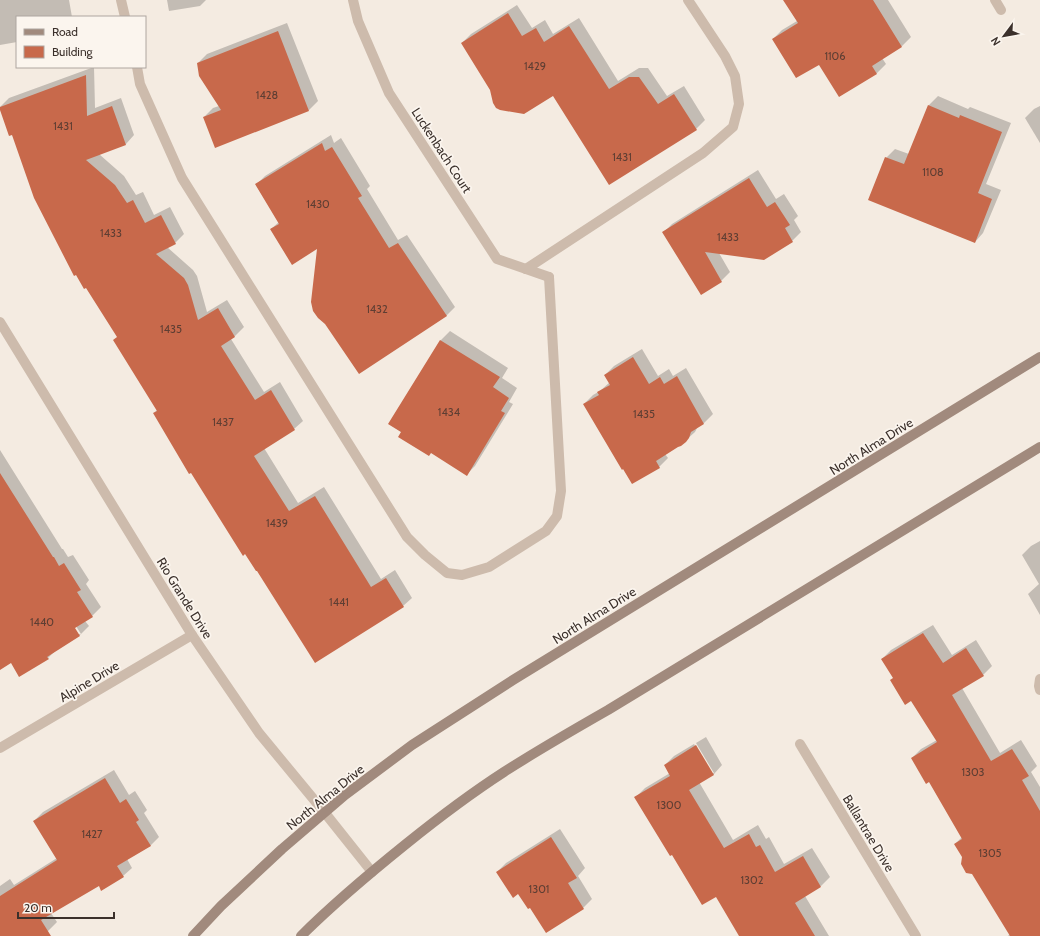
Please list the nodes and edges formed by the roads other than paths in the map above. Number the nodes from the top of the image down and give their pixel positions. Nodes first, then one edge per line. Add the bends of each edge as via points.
1 (121, 0) edge
2 (353, 0) edge
3 (688, 0) edge
4 (995, 0) edge
5 (1001, 10) dead end
6 (125, 16) edge
7 (137, 68) edge
8 (526, 269) junction
9 (0, 322) edge
10 (1040, 357) edge
11 (1040, 447) edge
12 (192, 636) junction
13 (1040, 679) edge
14 (1040, 690) edge
15 (800, 744) dead end
16 (0, 748) edge
17 (325, 813) junction
18 (372, 872) junction
19 (193, 936) edge
20 (301, 936) edge
21 (916, 936) edge

1 - 6 street
2 - 8 street, Luckenbach Court via 358,20 393,100 498,260
3 - 8 street via 725,56 735,76 739,104 733,127 703,153
4 - 5 street
7 - 8 street, Luckenbach Court via 140,84 182,178 407,537 447,573 462,575 489,567 546,532 557,516 561,491 549,276
9 - 12 street, Rio Grande Drive
10 - 17 main road, North Alma Drive via 513,680 412,745
11 - 18 main road via 502,772 437,819
12 - 16 street, Alpine Drive
12 - 17 street, Rio Grande Drive via 259,733
13 - 14 street
15 - 21 street, Ballantrae Drive
17 - 18 street, Rio Grande Drive
17 - 19 main road, North Alma Drive via 276,854
18 - 20 main road

